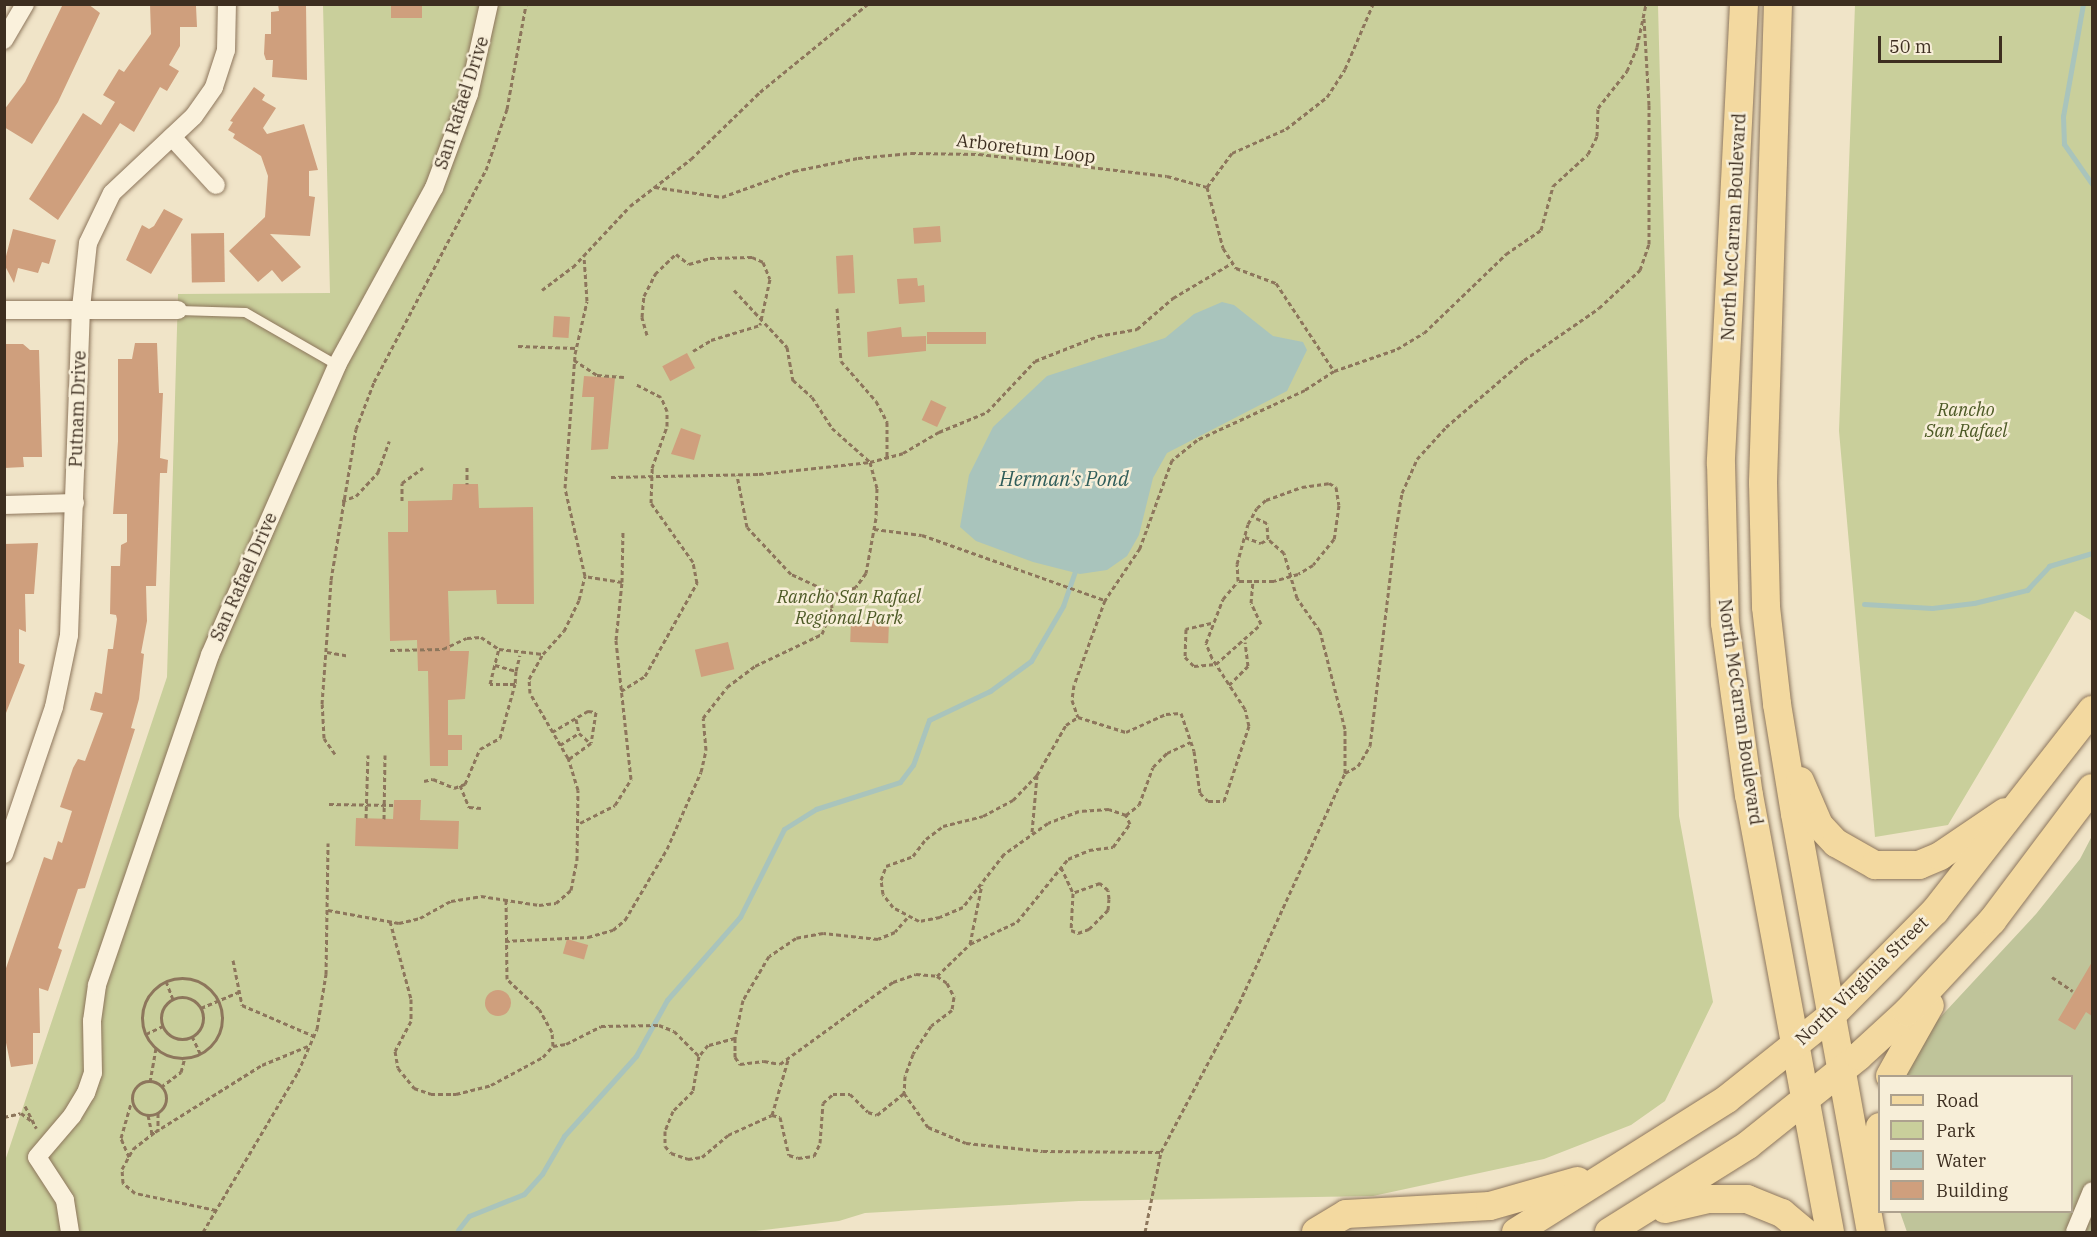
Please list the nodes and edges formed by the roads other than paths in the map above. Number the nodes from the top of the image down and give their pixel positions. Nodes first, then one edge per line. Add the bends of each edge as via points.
1 (25, 4) edge
2 (227, 4) edge
3 (489, 4) edge
4 (1744, 4) edge
5 (1778, 4) edge
6 (4, 40) edge
7 (172, 137) junction
8 (216, 185) dead end
9 (81, 308) junction
10 (4, 310) edge
11 (178, 310) joint
12 (337, 365) junction
13 (75, 503) junction
14 (4, 505) edge
15 (1776, 704) junction
16 (2092, 710) edge
17 (2092, 788) edge
18 (2028, 795) junction
19 (4, 855) edge
20 (1957, 960) junction
21 (1831, 1016) junction
22 (1796, 1046) junction
23 (1840, 1071) junction
24 (1891, 1075) edge
25 (1805, 1102) junction
26 (1620, 1168) junction
27 (2092, 1191) edge
28 (1637, 1217) junction
29 (1878, 1219) edge
30 (1815, 1228) edge
31 (1316, 1232) edge
32 (2081, 1232) edge
33 (70, 1233) edge
34 (1516, 1233) edge
35 (1609, 1233) edge

1 - 6 street
2 - 7 street, Putnam Drive via 226,50 214,87 194,116
3 - 12 street, San Rafael Drive via 469,93 442,168
4 - 22 main road, North McCarran Boulevard via 1721,463 1721,563 1742,750
5 - 15 main road, North McCarran Boulevard via 1763,483 1766,607
7 - 8 street
7 - 9 street, Putnam Drive via 112,193 99,214 88,243
9 - 10 street
9 - 11 street
9 - 13 street, Putnam Drive
11 - 12 lane via 245,312
12 - 33 street, San Rafael Drive via 219,634 192,706 97,986 92,1021 93,1073 86,1093 37,1157 65,1200
13 - 14 street
13 - 19 street, Putnam Drive via 73,580 63,672
15 - 18 main road via 1802,789 1820,825 1836,843 1875,865 1919,865 1940,856
15 - 21 main road, North McCarran Boulevard
16 - 18 main road, North Virginia Street
17 - 20 main road via 2028,878
18 - 21 main road, North Virginia Street via 1935,911
20 - 23 main road
20 - 24 main road via 1908,1039
21 - 22 main road, North Virginia Street
21 - 23 main road, North McCarran Boulevard
22 - 25 main road, North McCarran Boulevard
22 - 26 main road, North Virginia Street via 1726,1100
23 - 25 main road
23 - 29 main road, North McCarran Boulevard
25 - 28 main road via 1712,1170
25 - 30 main road, North McCarran Boulevard
26 - 31 main road via 1490,1206 1346,1214
26 - 34 main road, North Virginia Street
27 - 32 street
28 - 30 main road via 1727,1197 1766,1204
28 - 35 main road

